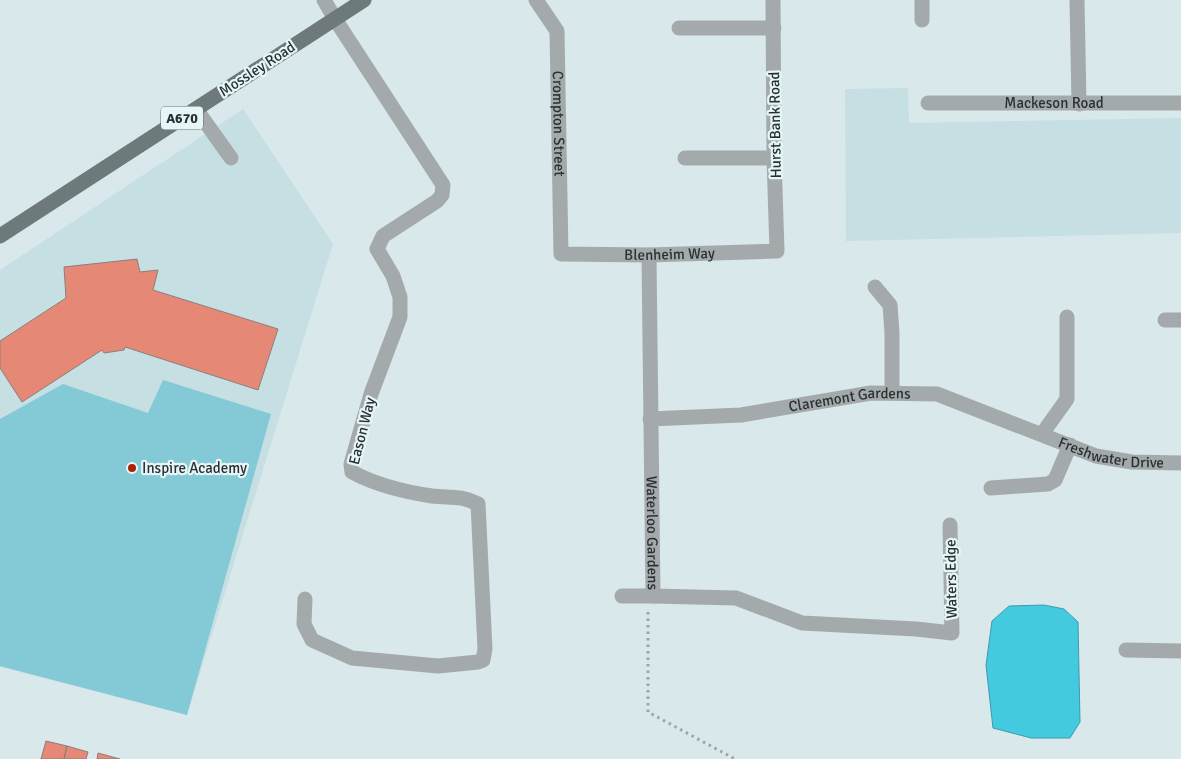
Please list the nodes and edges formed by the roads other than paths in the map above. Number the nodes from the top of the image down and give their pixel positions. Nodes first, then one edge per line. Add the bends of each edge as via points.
1 (324, 0) edge
2 (364, 0) edge
3 (536, 0) edge
4 (773, 0) edge
5 (922, 0) edge
6 (1077, 0) edge
7 (335, 19) junction
8 (922, 20) dead end
9 (679, 28) dead end
10 (774, 28) junction
11 (928, 103) dead end
12 (1079, 104) junction
13 (1181, 104) edge
14 (196, 109) junction
15 (231, 158) dead end
16 (685, 158) dead end
17 (774, 158) junction
18 (0, 236) edge
19 (777, 251) joint
20 (561, 254) joint
21 (649, 255) junction
22 (875, 287) dead end
23 (1067, 317) dead end
24 (1164, 320) dead end
25 (1181, 320) edge
26 (892, 394) junction
27 (650, 419) junction
28 (1042, 434) junction
29 (1070, 445) junction
30 (1181, 463) edge
31 (991, 488) dead end
32 (950, 525) dead end
33 (622, 596) dead end
34 (650, 596) junction
35 (304, 598) dead end
36 (952, 633) joint
37 (1126, 650) dead end
38 (1181, 651) edge

1 - 7 street
2 - 7 main road, Mossley Road / A670
3 - 20 street, Crompton Street via 556,31
4 - 10 street, Hurst Bank Road
5 - 8 street
6 - 12 street
7 - 14 main road, Mossley Road / A670
7 - 35 street, Eason Way via 443,185 442,196 437,202 383,236 377,249 393,276 400,297 400,317 371,394 351,464 352,472 397,489 432,496 461,497 478,504 483,660 438,666 352,658 312,640 304,624
9 - 10 street
10 - 17 street, Hurst Bank Road
11 - 12 street, Mackeson Road
12 - 13 street, Mackeson Road
14 - 15 street
14 - 18 main road, Mossley Road / A670
16 - 17 street
17 - 19 street, Hurst Bank Road
19 - 21 street, Blenheim Way
20 - 21 street, Blenheim Way
21 - 27 street, Waterloo Gardens
22 - 26 street via 890,305
23 - 28 street via 1067,399
24 - 25 street
26 - 27 street, Claremont Gardens via 871,393 741,415
26 - 28 street, Claremont Gardens via 937,394
27 - 34 street, Waterloo Gardens
28 - 29 street, Freshwater Drive
29 - 30 street, Freshwater Drive via 1096,456 1132,462
29 - 31 street via 1055,480 1048,484
32 - 36 street, Waters Edge
33 - 34 street
34 - 36 street, Waterloo Gardens via 736,598 802,623
37 - 38 street

